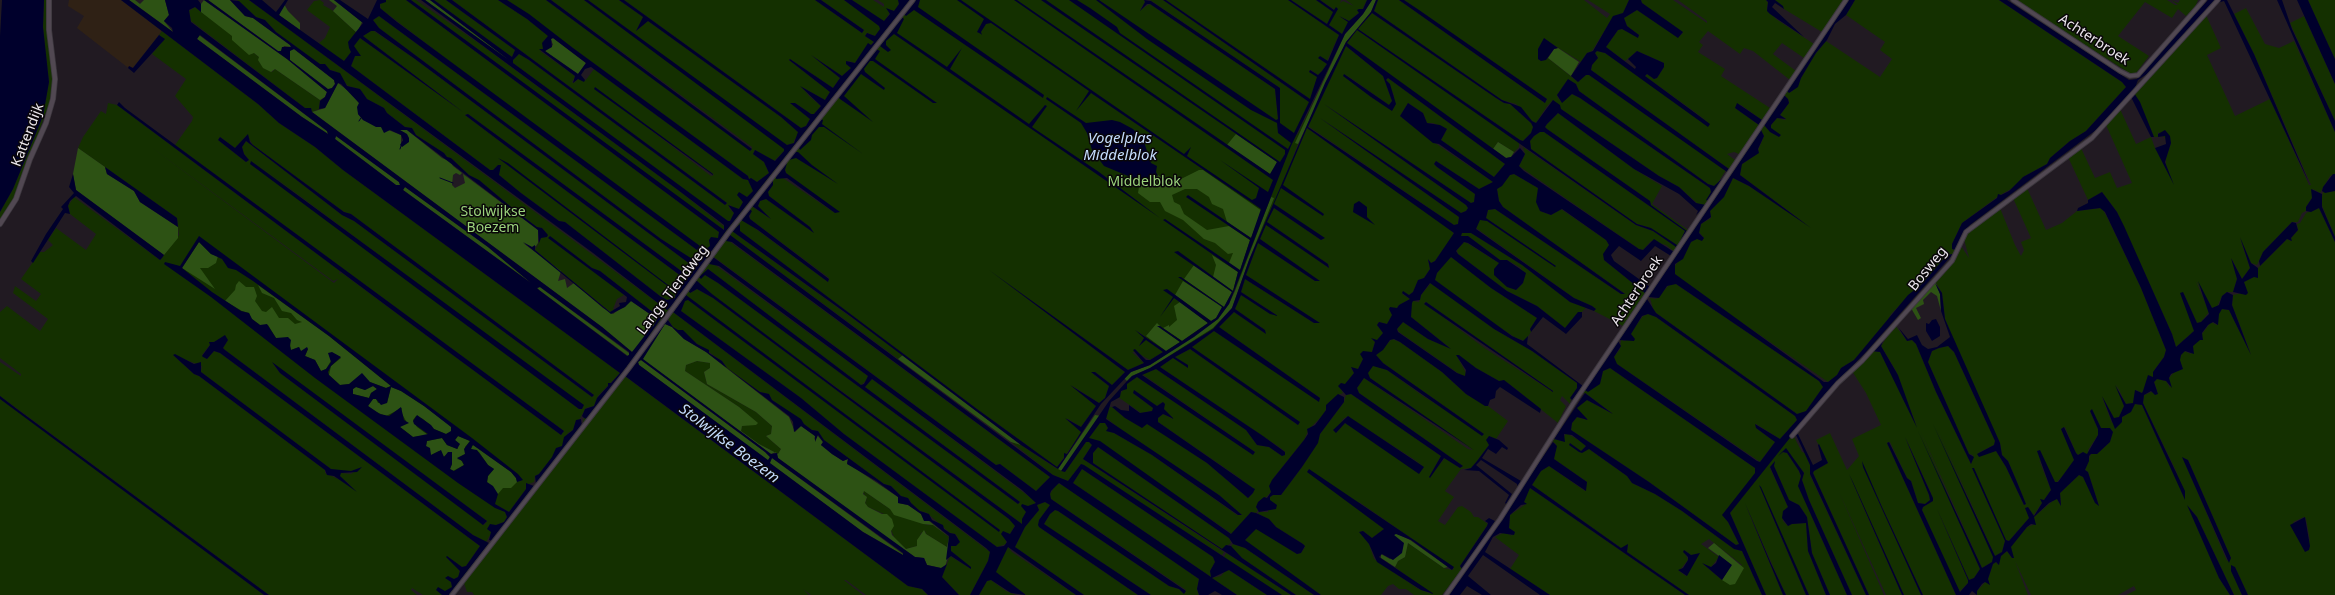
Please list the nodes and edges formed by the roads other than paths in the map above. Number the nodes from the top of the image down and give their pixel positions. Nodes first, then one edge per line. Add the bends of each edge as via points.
1 (49, 0) edge
2 (913, 0) edge
3 (1846, 0) edge
4 (2013, 0) edge
5 (2204, 0) edge
6 (2218, 0) edge
7 (2138, 75) junction
8 (2143, 80) junction
9 (0, 224) edge
10 (1792, 436) dead end
11 (452, 595) edge
12 (1446, 595) edge

1 - 9 street, Kattendijk via 49,30 55,79 53,99 16,199
2 - 11 street, Lange Tiendweg via 729,232 634,362
3 - 12 street, Achterbroek via 1578,398 1500,519
4 - 7 street, Achterbroek via 2120,71 2130,76
5 - 7 street
6 - 8 street, Bosweg
7 - 8 street, Achterbroek
8 - 10 street, Bosweg via 2092,138 1966,232 1952,261

